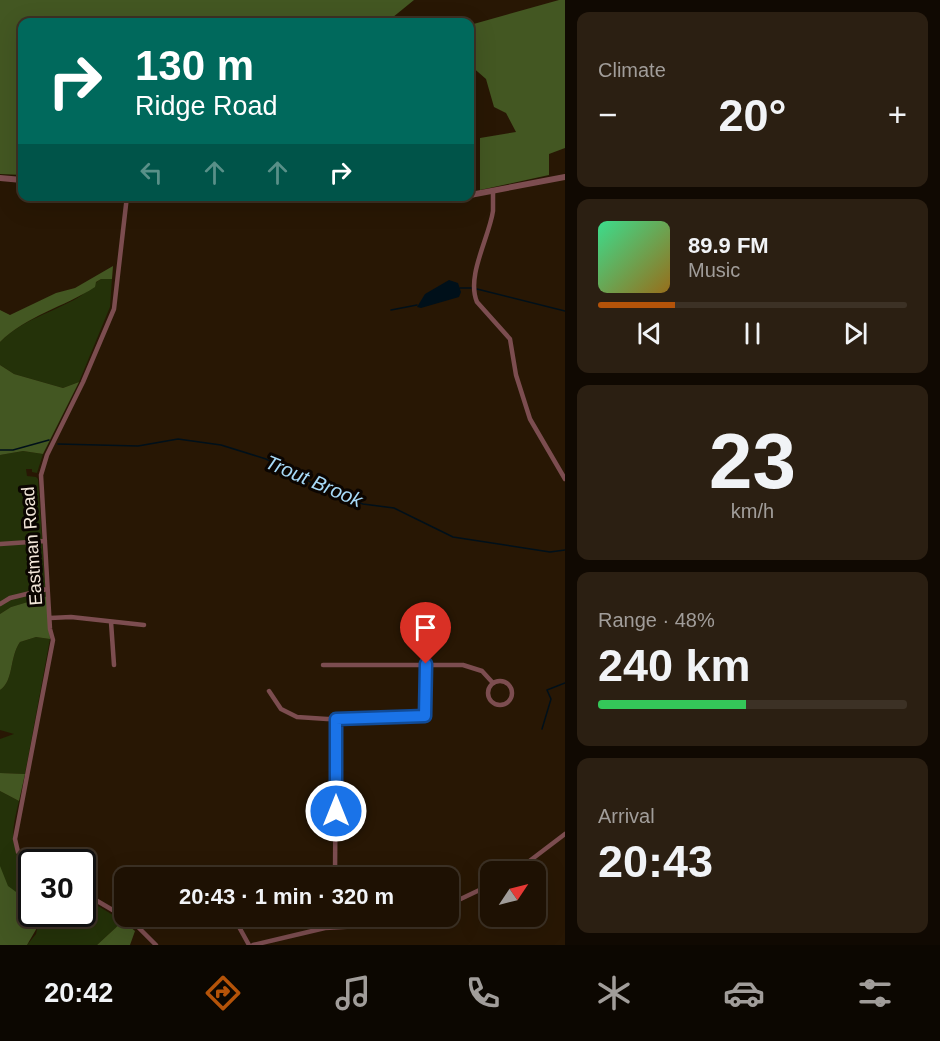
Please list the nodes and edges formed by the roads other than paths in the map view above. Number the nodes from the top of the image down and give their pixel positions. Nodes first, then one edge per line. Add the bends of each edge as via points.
1 (565, 177) edge
2 (0, 178) edge
3 (18, 180) edge
4 (493, 192) junction
5 (474, 195) edge
6 (126, 201) edge
7 (565, 479) edge
8 (45, 541) junction
9 (0, 544) edge
10 (47, 589) junction
11 (0, 604) edge
12 (50, 618) junction
13 (111, 622) junction
14 (144, 625) dead end
15 (426, 664) junction
16 (114, 665) dead end
17 (323, 665) dead end
18 (493, 683) junction
19 (268, 691) dead end
20 (336, 719) junction
21 (565, 834) edge
22 (18, 852) edge
23 (529, 861) edge
24 (335, 867) edge
25 (480, 890) edge
26 (96, 900) edge
27 (459, 900) edge
28 (240, 927) edge
29 (333, 927) edge
30 (156, 945) edge
31 (251, 945) edge

1 - 4 street
2 - 3 street
4 - 5 street
4 - 7 street via 493,212 474,295 510,339 530,419
6 - 8 street, Eastman Road via 114,309 41,475
8 - 9 street
8 - 10 street, Eastman Road
10 - 11 street
10 - 12 street, Eastman Road
12 - 13 street
12 - 22 street, Eastman Road via 53,640 15,839
13 - 14 street
13 - 16 street
15 - 17 street
15 - 18 street via 464,665 478,669
15 - 20 street via 425,716
18 - 18 street via 488,692 490,700 498,705 509,702 509,685
19 - 20 street via 274,703 292,716
20 - 24 street
21 - 23 street
25 - 27 street
26 - 30 street via 133,922
28 - 31 street
29 - 31 street

